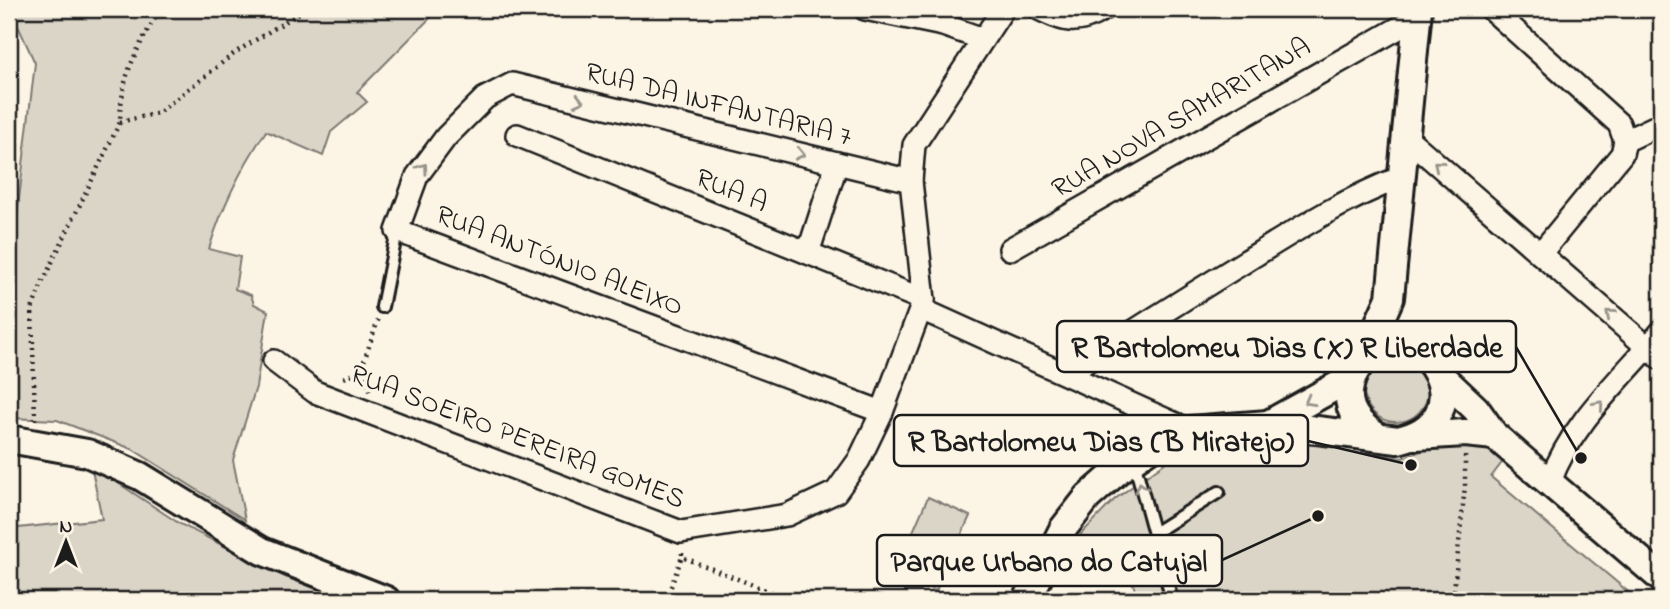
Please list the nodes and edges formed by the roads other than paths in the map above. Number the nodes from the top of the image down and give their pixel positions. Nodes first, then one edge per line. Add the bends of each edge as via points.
1 (865, 9) edge
2 (1003, 9) edge
3 (1039, 9) edge
4 (1104, 9) edge
5 (1490, 9) edge
6 (1418, 13) edge
7 (984, 39) junction
8 (512, 85) joint
9 (1661, 124) edge
10 (517, 135) dead end
11 (1406, 137) junction
12 (1625, 141) junction
13 (837, 163) junction
14 (1402, 177) junction
15 (911, 181) junction
16 (397, 231) junction
17 (1010, 249) dead end
18 (808, 253) junction
19 (1540, 254) junction
20 (1390, 298) junction
21 (923, 304) junction
22 (382, 307) road end
23 (1657, 346) edge
24 (1412, 349) junction
25 (275, 362) dead end
26 (1356, 370) junction
27 (1439, 373) junction
28 (1068, 374) junction
29 (882, 412) junction
30 (1268, 424) junction
31 (1189, 430) junction
32 (1416, 436) junction
33 (1495, 436) junction
34 (1380, 438) junction
35 (9, 439) edge
36 (1133, 459) junction
37 (1550, 482) junction
38 (1219, 492) dead end
39 (1154, 533) junction
40 (1661, 578) edge
41 (386, 600) edge
42 (1027, 600) edge
43 (1172, 600) edge

1 - 7 street via 943,25
2 - 7 street
3 - 4 street via 1063,20 1087,20
5 - 12 street via 1619,124
6 - 11 street
6 - 17 street, RUA NOVA SAMARITANA
7 - 15 street via 914,145
8 -> 13 street, RUA DA INFANTARIA 7
16 -> 8 street, RUA ANTÓNIO ALEIXO via 417,176 446,137 485,98
9 - 12 street
10 - 18 street, RUA A
11 - 14 street
19 -> 11 street
12 - 19 street via 1622,153
13 - 15 street, RUA DA INFANTARIA 7
13 - 18 street
14 - 20 street
14 - 28 street via 1368,190 1290,234
15 - 21 street
16 - 22 lane
16 - 29 street, RUA ANTÓNIO ALEIXO
18 - 21 street, RUA A
23 -> 19 street
20 - 24 street
20 - 26 street
21 - 28 street
21 - 29 street, RUA SOEIRO PEREIRA GOMES
37 -> 23 street via 1573,435
24 - 26 street via 1394,346 1376,351
24 - 27 street
25 - 29 street, RUA SOEIRO PEREIRA GOMES via 315,392 681,532 787,515 836,492 859,460
26 -> 30 street
26 - 34 street via 1349,396 1353,414
27 - 32 street via 1443,391 1440,410 1431,426
27 - 33 street via 1476,409
28 - 31 street
30 - 31 street
30 - 34 street
31 - 36 street
32 - 33 street
32 - 34 street
33 - 37 street
35 - 41 street via 87,453 140,476 262,551
39 -> 36 lane
36 - 42 street via 1088,497 1063,530
37 - 40 street
38 - 39 lane
39 - 43 lane

